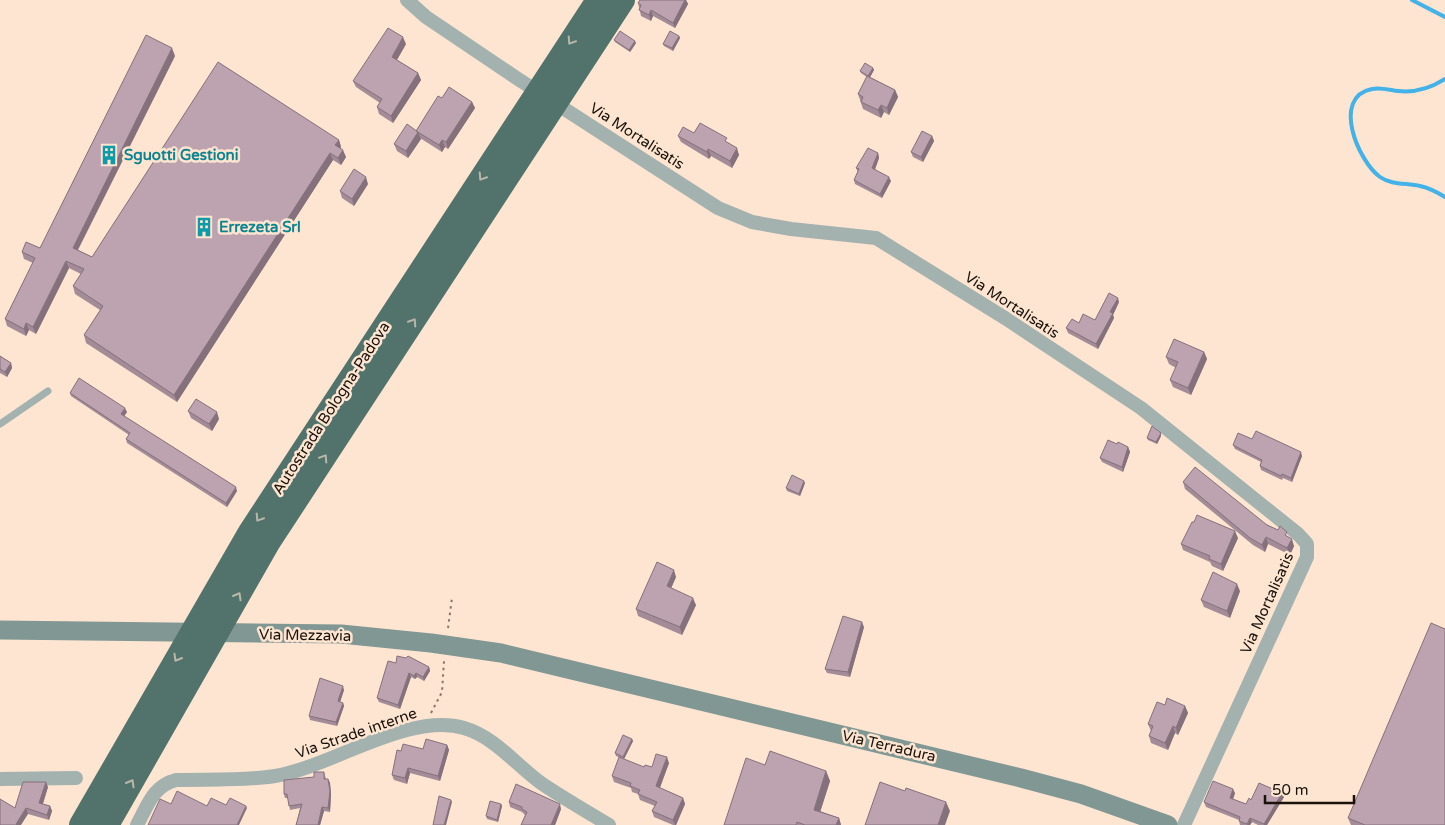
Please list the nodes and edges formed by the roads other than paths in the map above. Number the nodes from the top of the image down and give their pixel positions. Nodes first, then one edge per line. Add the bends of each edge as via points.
1 (407, 0) edge
2 (598, 0) edge
3 (623, 0) edge
4 (48, 391) dead end
5 (0, 424) edge
6 (0, 630) edge
7 (606, 678) joint
8 (76, 778) dead end
9 (0, 779) edge
10 (1143, 821) edge
11 (81, 825) edge
12 (107, 825) edge
13 (137, 825) edge
14 (609, 825) edge
15 (1168, 825) edge
16 (1184, 825) edge

1 - 16 street, Via Mortalisatis via 426,17 518,79 718,208 752,222 876,238 1141,408 1298,534 1307,544 1307,557
2 -> 11 highway, Autostrada Bologna-Padova via 250,532
12 -> 3 highway, Autostrada Bologna-Padova via 268,543
4 - 5 lane
6 - 7 main road, Via Mezzavia via 341,634 501,653
7 - 10 main road, Via Terradura via 1021,778 1081,794
8 - 9 street
10 - 15 main road, Via Terradura
13 - 14 street, Via Strade interne via 163,784 176,780 275,776 306,768 409,729 430,725 465,728 480,735 540,782

